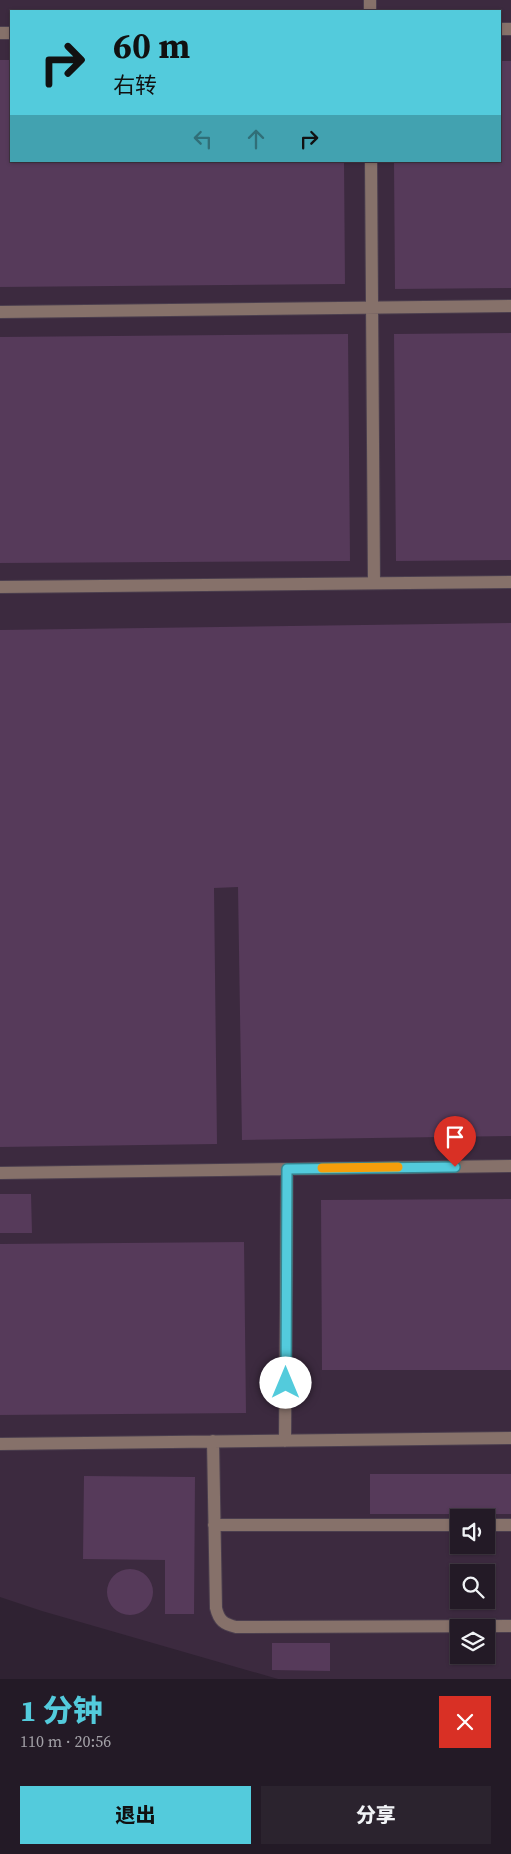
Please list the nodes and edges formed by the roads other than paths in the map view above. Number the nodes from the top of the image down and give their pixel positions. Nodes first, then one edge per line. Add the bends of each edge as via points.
1 (371, 162) edge
2 (511, 306) edge
3 (372, 308) junction
4 (0, 312) edge
5 (511, 582) edge
6 (374, 583) junction
7 (0, 587) edge
8 (511, 1166) edge
9 (287, 1169) junction
10 (0, 1173) edge
11 (511, 1438) edge
12 (285, 1441) junction
13 (213, 1442) junction
14 (0, 1444) edge
15 (214, 1525) junction
16 (450, 1525) edge
17 (495, 1525) edge
18 (511, 1525) edge
19 (511, 1626) edge

1 - 3 lane
2 - 3 lane
3 - 4 lane
3 - 6 lane
5 - 6 lane
6 - 7 lane
8 - 9 lane
9 - 10 lane
9 - 12 lane
11 - 12 lane
12 - 13 lane
13 - 14 lane
13 - 15 lane
15 - 16 lane
15 - 19 lane via 216,1608 218,1618 226,1625
17 - 18 lane

